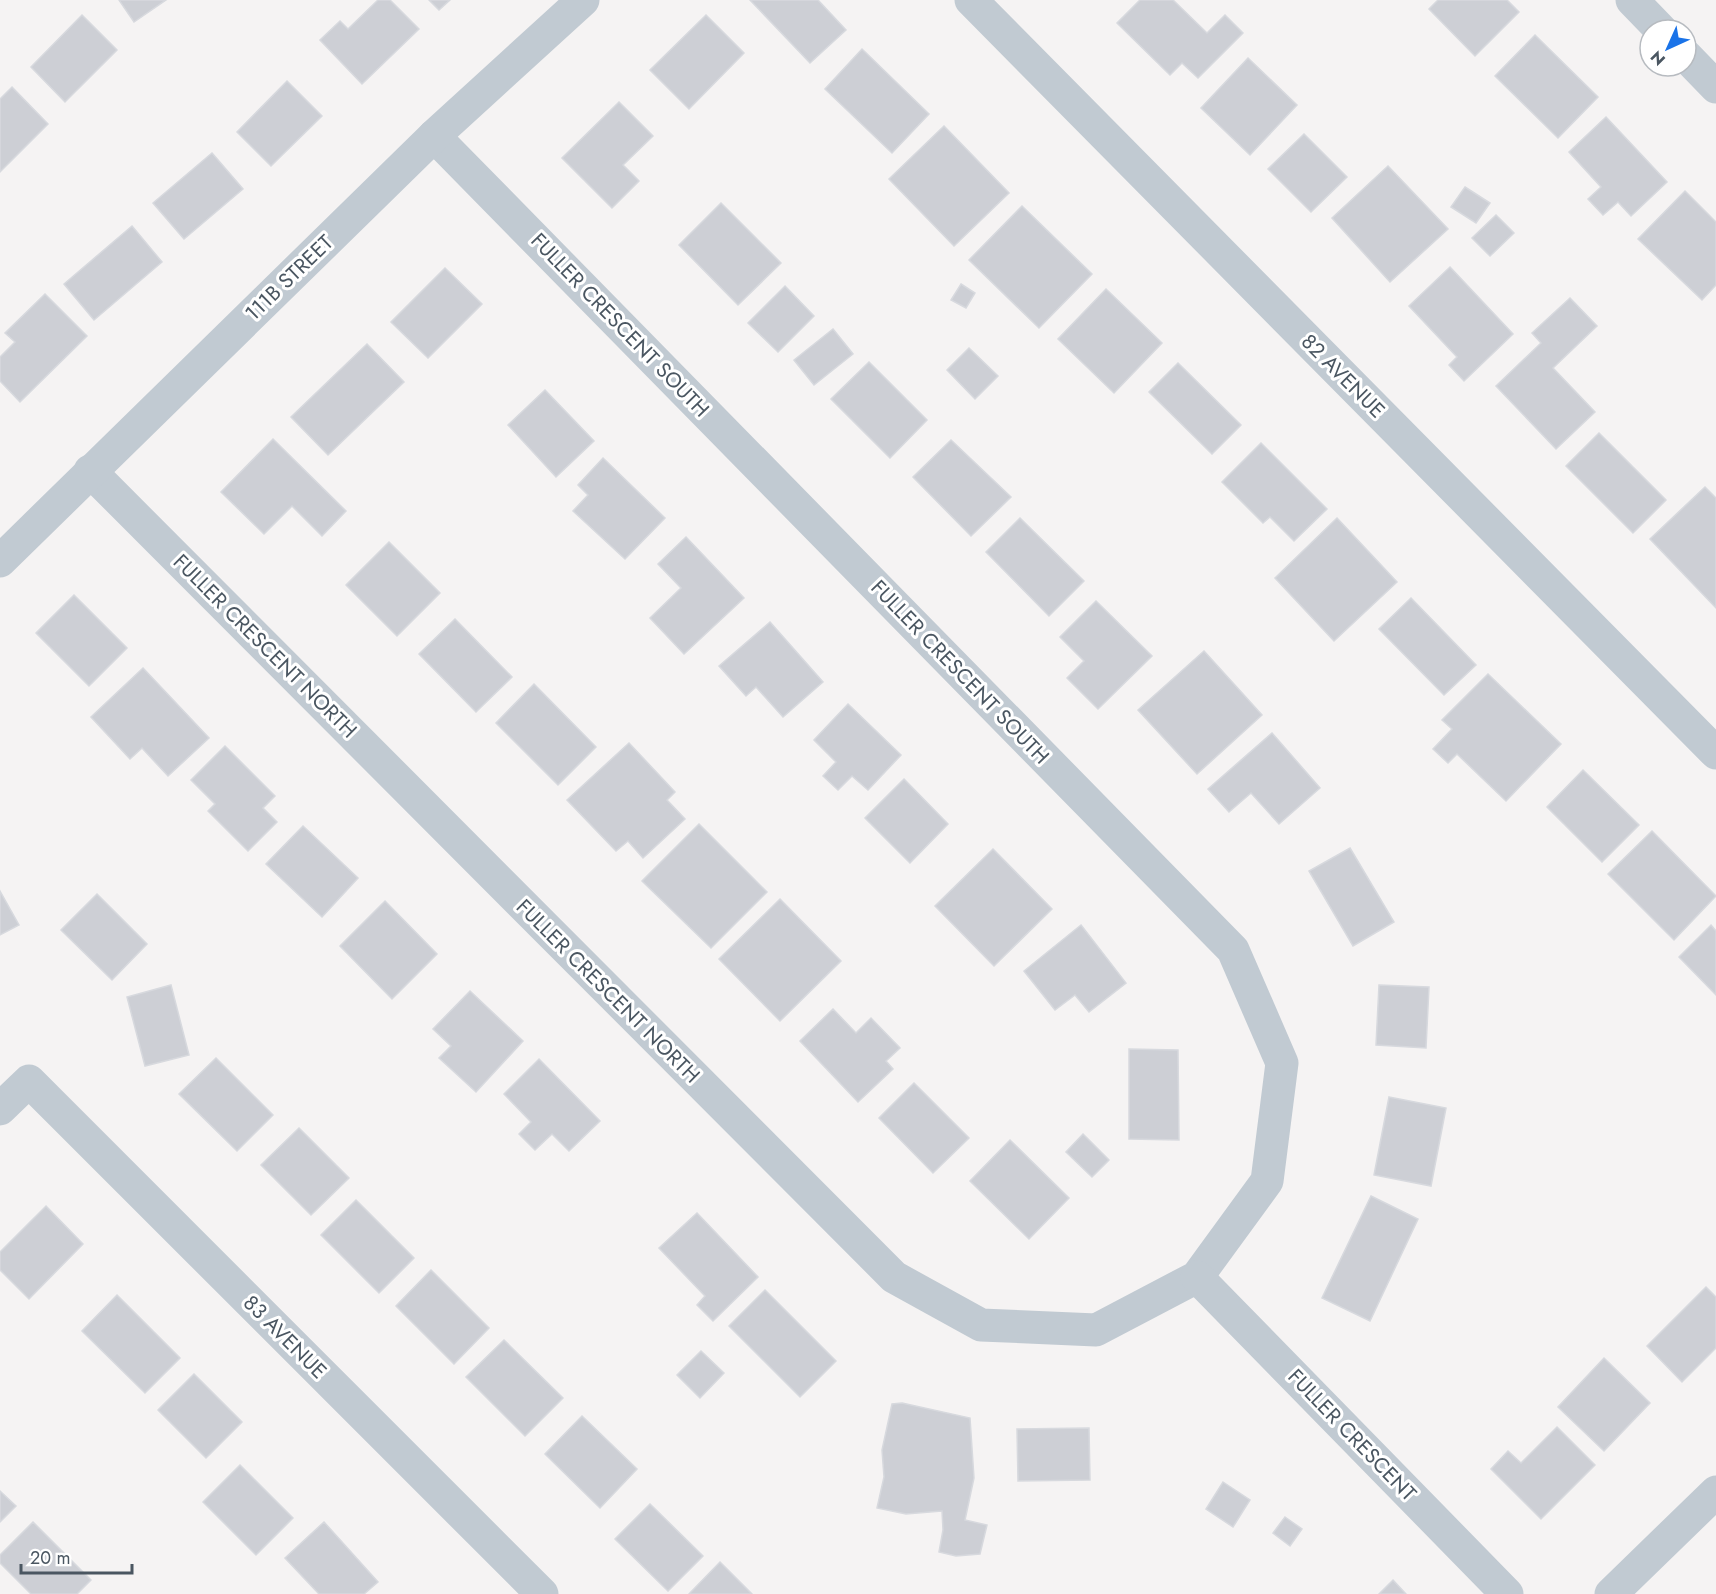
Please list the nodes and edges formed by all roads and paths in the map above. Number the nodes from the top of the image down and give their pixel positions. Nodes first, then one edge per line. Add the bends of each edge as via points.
1 (583, 0) edge
2 (971, 0) edge
3 (1632, 0) edge
4 (1649, 18) edge
5 (1698, 68) edge
6 (1716, 87) edge
7 (434, 136) junction
8 (90, 471) junction
9 (0, 561) edge
10 (1716, 753) edge
11 (0, 1109) edge
12 (1197, 1277) junction
13 (1716, 1492) edge
14 (542, 1594) edge
15 (1507, 1594) edge
16 (1611, 1594) edge

1 - 7 street, 111B STREET
2 - 10 street, 82 AVENUE
3 - 4 street
5 - 6 street
7 - 8 street, 111B STREET
7 - 12 street, FULLER CRESCENT SOUTH via 1233,950 1282,1063 1267,1181
8 - 9 street, 111B STREET
8 - 12 street, FULLER CRESCENT NORTH via 894,1277 981,1325 1096,1330
11 - 14 street, 83 AVENUE via 29,1081
12 - 15 street, FULLER CRESCENT
13 - 16 street

